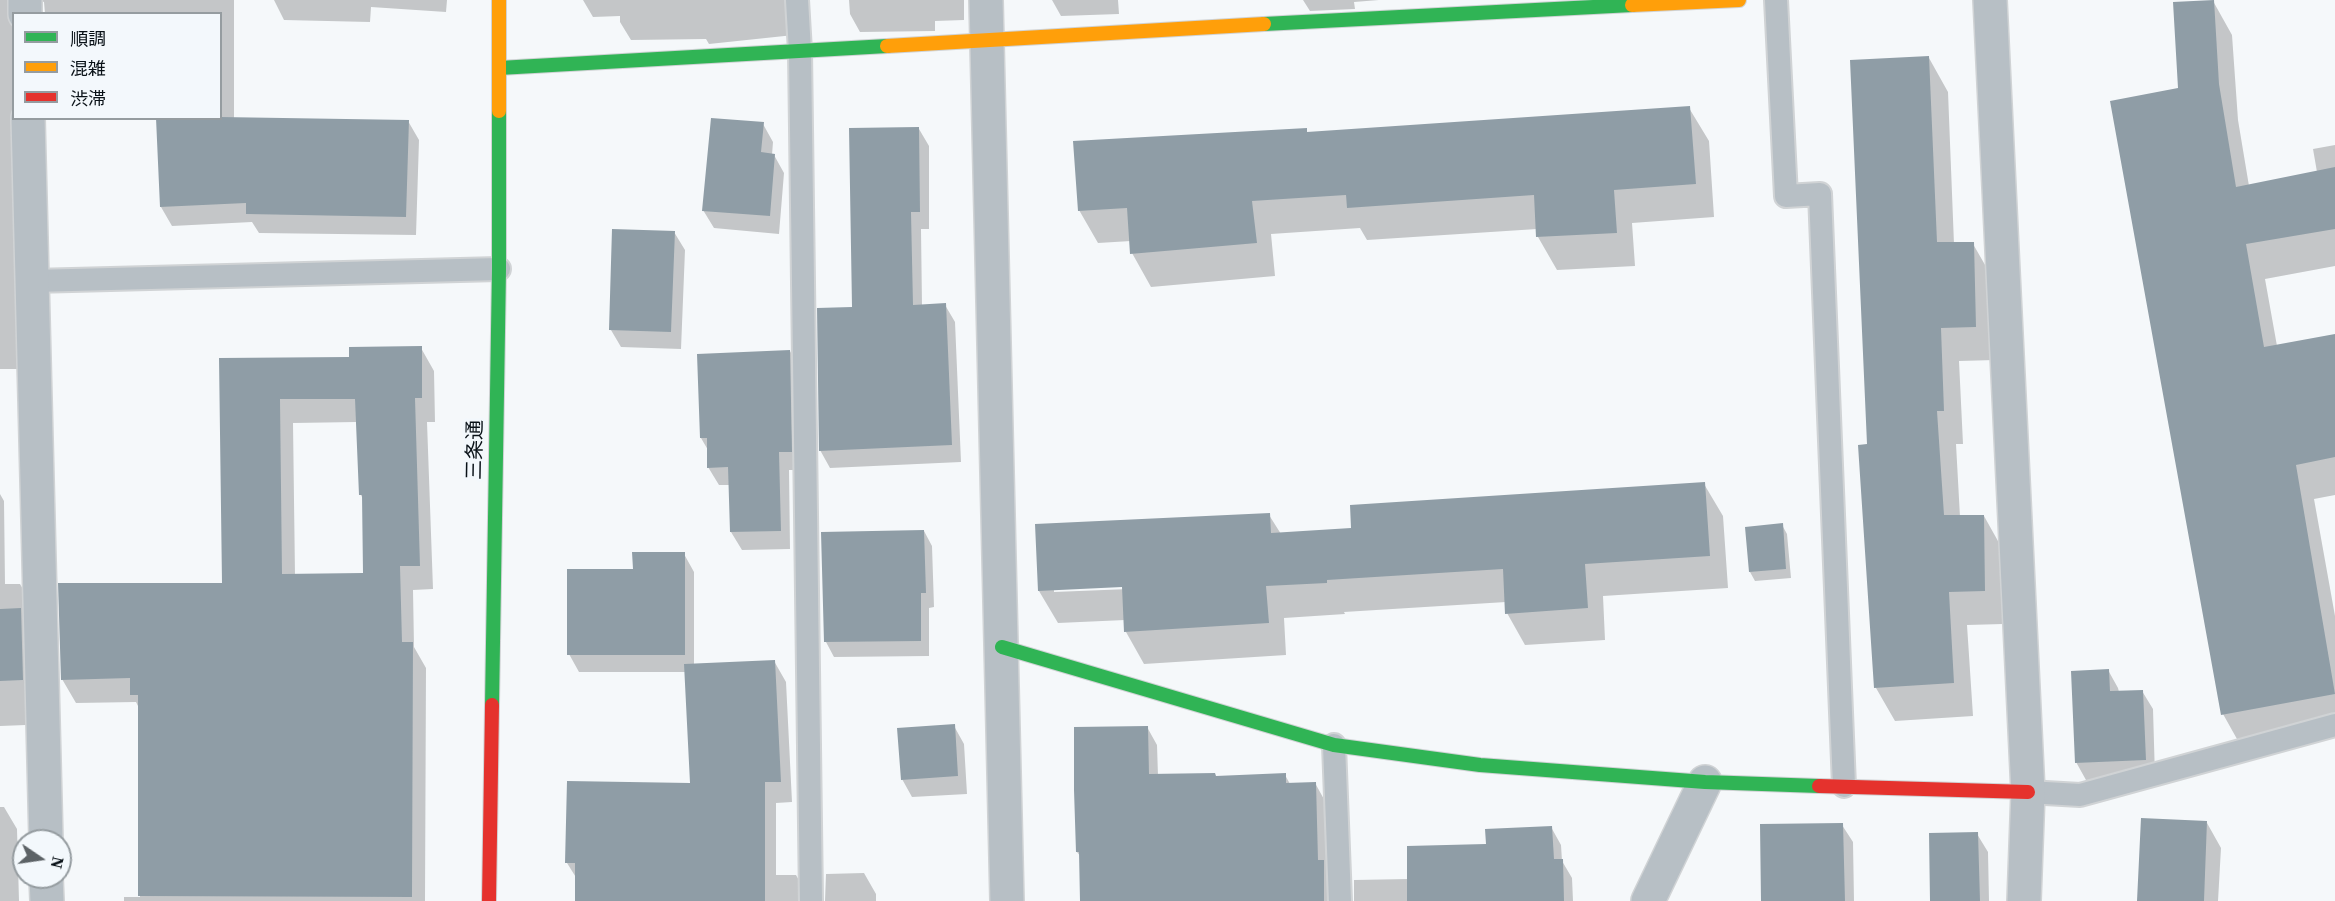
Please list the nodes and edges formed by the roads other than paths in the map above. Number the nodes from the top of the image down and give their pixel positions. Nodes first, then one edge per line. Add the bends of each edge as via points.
1 (499, 0) edge
2 (797, 0) edge
3 (986, 0) edge
4 (1739, 0) edge
5 (1776, 0) edge
6 (1990, 0) edge
7 (1719, 1) edge
8 (1463, 6) edge
9 (987, 39) junction
10 (800, 51) junction
11 (499, 68) junction
12 (28, 120) edge
13 (498, 269) junction
14 (33, 281) junction
15 (1002, 647) junction
16 (2335, 725) edge
17 (1334, 745) junction
18 (1705, 782) junction
19 (1844, 786) junction
20 (2028, 792) junction
21 (46, 829) edge
22 (489, 901) edge
23 (811, 901) edge
24 (1007, 901) edge
25 (1340, 901) edge
26 (1648, 901) edge
27 (2024, 901) edge

1 - 11 street, 三条通
2 - 10 lane
3 - 9 street
4 - 7 street
5 - 19 lane via 1786,196 1820,194
6 - 20 street
7 - 8 street
8 - 9 street
9 - 10 street
9 - 15 street
10 - 11 street
10 - 23 lane
11 - 13 street, 三条通
12 - 14 street
13 - 14 lane
13 - 22 street, 三条通
14 - 21 street
15 - 17 street
15 - 24 street
16 - 20 lane via 2080,795
17 - 18 street via 1480,765
17 - 25 lane
18 - 19 street
18 - 26 street
19 - 20 street
20 - 27 street

